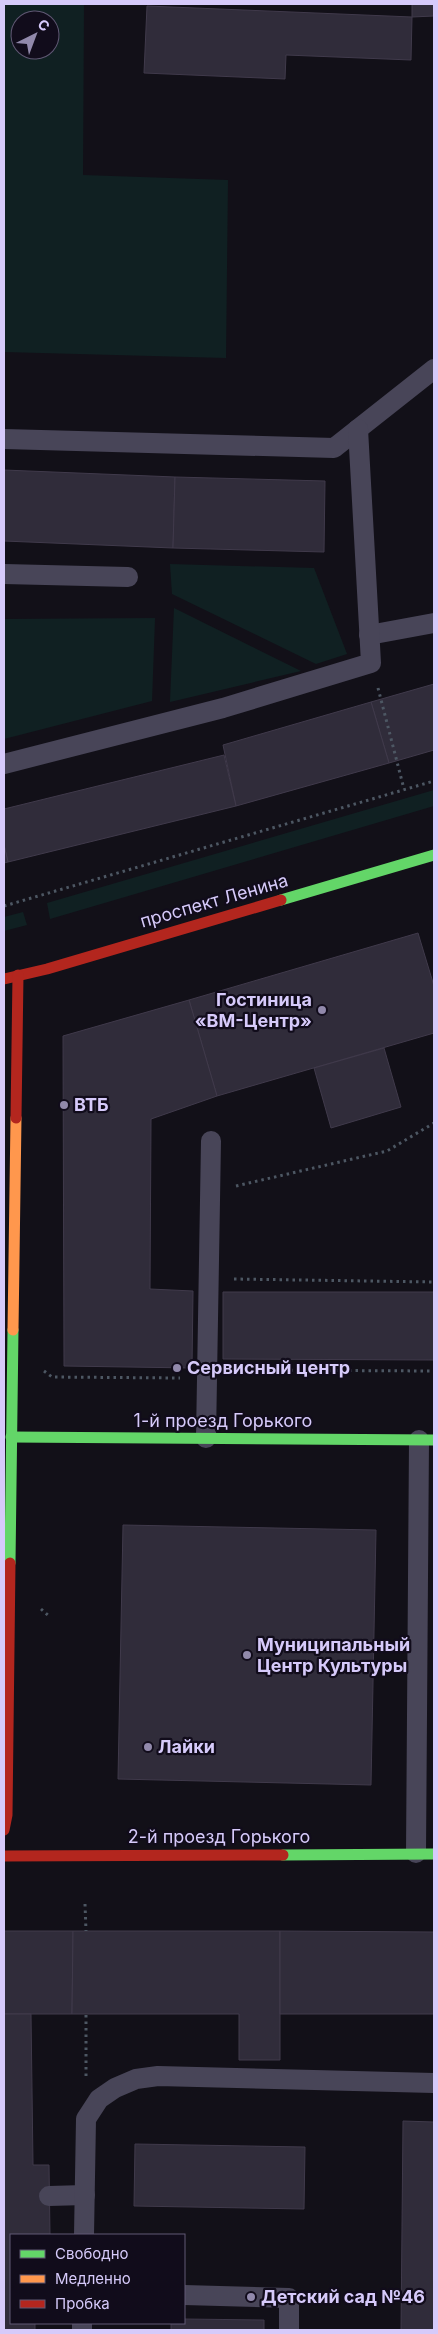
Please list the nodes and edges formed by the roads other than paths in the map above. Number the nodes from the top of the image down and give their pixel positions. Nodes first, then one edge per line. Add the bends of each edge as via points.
1 (434, 369) edge
2 (358, 429) junction
3 (4, 439) edge
4 (4, 574) edge
5 (128, 577) dead end
6 (434, 623) edge
7 (370, 635) junction
8 (4, 764) edge
9 (434, 854) edge
10 (18, 975) junction
11 (4, 979) edge
12 (211, 1141) dead end
13 (11, 1437) junction
14 (206, 1438) junction
15 (426, 1440) edge
16 (4, 1830) edge
17 (425, 1854) edge
18 (4, 1856) edge
19 (434, 2083) edge
20 (85, 2195) junction
21 (49, 2196) dead end
22 (84, 2234) edge
23 (185, 2295) edge
24 (289, 2330) edge

1 - 2 lane
2 - 3 lane via 334,448
2 - 7 lane
4 - 5 lane
6 - 7 lane
7 - 8 lane via 371,663 223,708
9 - 10 street, проспект Ленина via 66,964
10 - 11 street, проспект Ленина
10 - 13 street
12 - 14 lane
13 - 14 street, 1-й проезд Горького
13 - 16 street via 7,1814
14 - 15 street, 1-й проезд Горького
15 - 17 lane
17 - 18 street, 2-й проезд Горького
19 - 20 lane via 158,2076 136,2079 115,2088 99,2100 86,2119
20 - 21 lane
20 - 22 lane
23 - 24 lane via 289,2298

